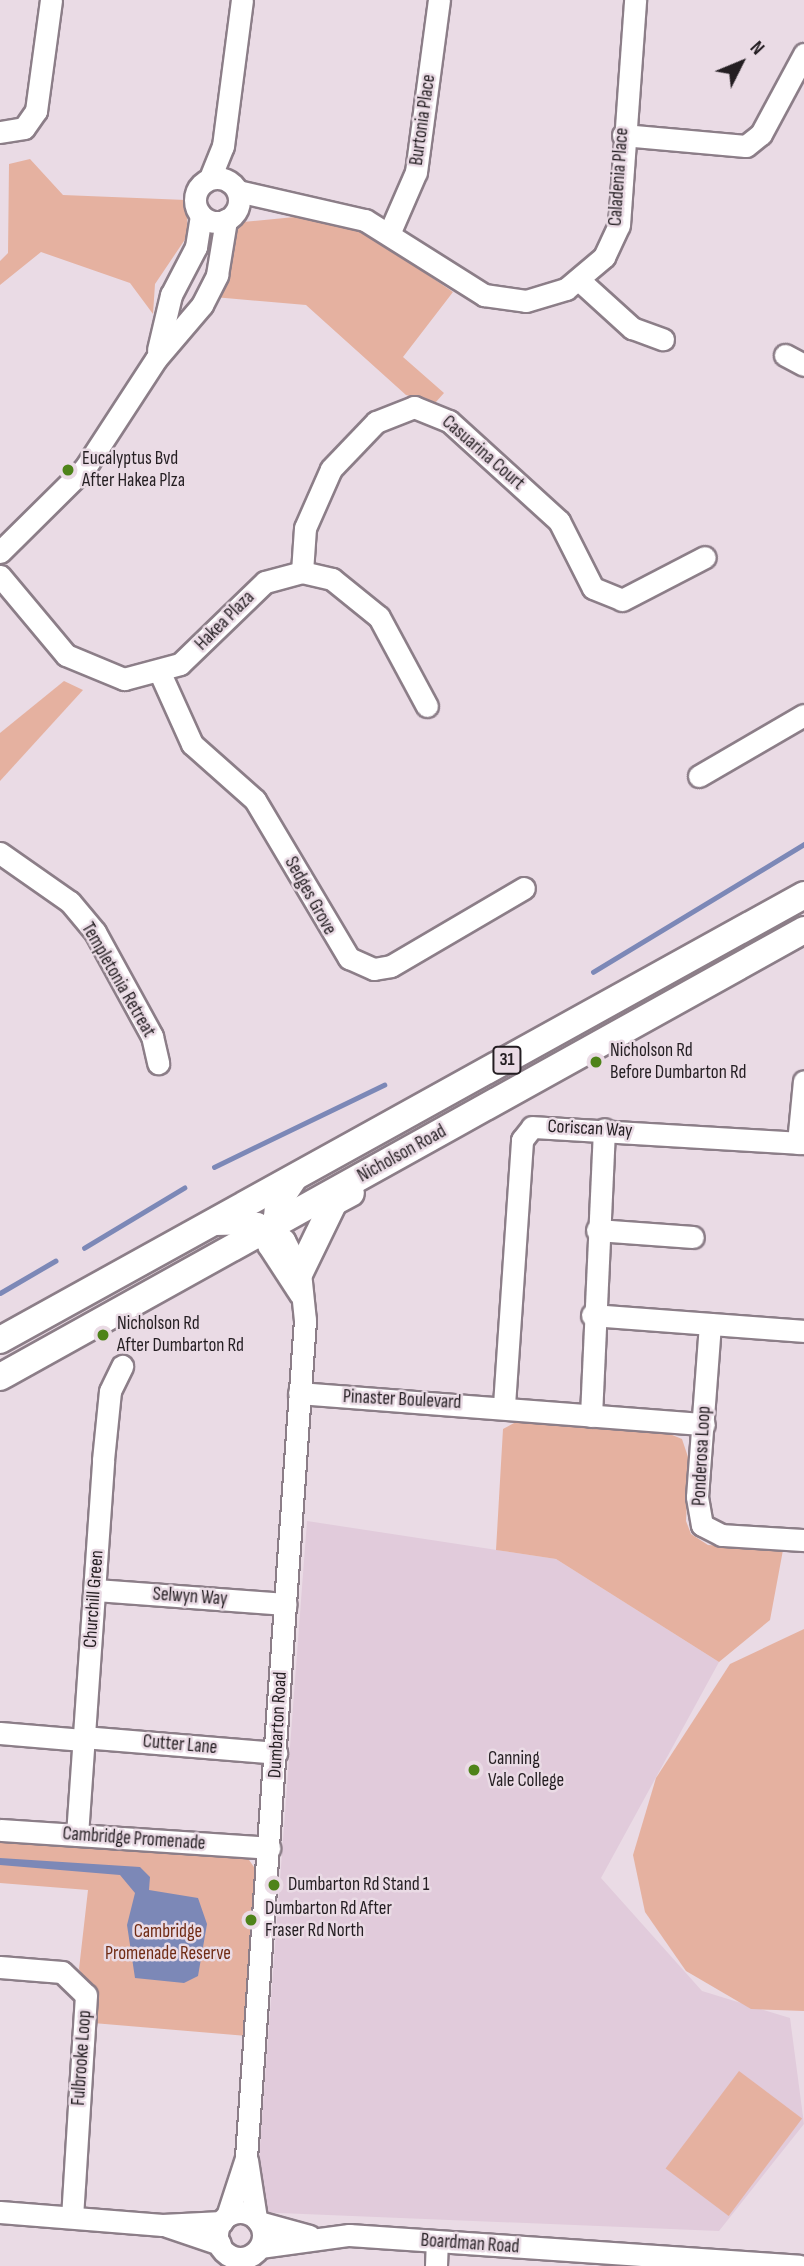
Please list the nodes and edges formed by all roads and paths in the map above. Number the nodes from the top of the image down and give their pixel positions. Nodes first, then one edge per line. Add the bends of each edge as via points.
1 (51, 0) edge
2 (242, 0) edge
3 (439, 0) edge
4 (635, 0) edge
5 (804, 54) edge
6 (0, 132) edge
7 (623, 135) junction
8 (226, 184) junction
9 (294, 206) junction
10 (201, 216) junction
11 (229, 218) junction
12 (389, 234) junction
13 (579, 280) junction
14 (663, 340) dead end
15 (156, 359) junction
16 (0, 552) edge
17 (705, 557) dead end
18 (302, 572) junction
19 (0, 576) edge
20 (160, 673) junction
21 (427, 706) dead end
22 (804, 715) edge
23 (699, 776) dead end
24 (0, 853) edge
25 (524, 888) dead end
26 (804, 895) edge
27 (804, 930) edge
28 (158, 1063) dead end
29 (804, 1081) edge
30 (475, 1114) junction
31 (604, 1129) junction
32 (801, 1143) edge
33 (298, 1177) junction
34 (210, 1225) junction
35 (269, 1227) junction
36 (597, 1230) junction
37 (694, 1237) dead end
38 (300, 1283) junction
39 (592, 1315) junction
40 (710, 1324) junction
41 (804, 1331) edge
42 (0, 1340) edge
43 (121, 1366) dead end
44 (0, 1377) edge
45 (299, 1393) junction
46 (504, 1405) junction
47 (591, 1416) junction
48 (704, 1424) junction
49 (804, 1540) edge
50 (96, 1590) junction
51 (285, 1604) junction
52 (0, 1733) edge
53 (83, 1739) junction
54 (276, 1753) junction
55 (0, 1830) edge
56 (77, 1835) junction
57 (269, 1848) junction
58 (0, 1967) edge
59 (246, 2158) junction
60 (0, 2212) edge
61 (72, 2217) junction
62 (224, 2219) junction
63 (258, 2220) junction
64 (162, 2225) junction
65 (309, 2236) junction
66 (437, 2242) junction
67 (228, 2255) edge
68 (255, 2255) edge
69 (634, 2260) edge
70 (436, 2266) edge
71 (799, 2266) edge

1 - 6 street via 36,111 24,128
2 - 8 street via 223,146
3 - 12 street, Burtonia Place via 416,172
4 - 7 street, Caladenia Place
5 - 7 street via 761,134 746,146
7 - 13 street, Caladenia Place via 619,225 604,257
8 - 9 street, Caladenia Place
8 - 10 street via 196,191
8 - 11 street
9 - 11 street, Caladenia Place
9 - 12 street, Caladenia Place via 365,220
10 - 11 street, Caladenia Place
10 - 15 street via 196,247 171,295
11 - 15 street via 209,293
12 - 13 street, Caladenia Place via 484,295 526,301
13 - 14 street via 632,328
15 - 16 street via 85,468
17 - 18 street, Casuarina Court via 622,600 593,588 559,521 449,421 414,407 376,422 331,469 305,527
18 - 20 street, Hakea Plaza via 265,582 198,649
18 - 21 street via 356,593 379,617
19 - 20 street, Hakea Plaza via 50,638 82,665 124,679
20 - 25 street, Sedges Grove via 192,744 255,800 349,958 374,969 391,966
22 - 23 street
24 - 28 street, Templetonia Retreat via 70,902 96,932 152,1036
26 - 33 main road, Nicholson Road / 31
27 - 30 main road, Nicholson Road / 31
29 - 32 street
30 - 35 main road, Nicholson Road / 31
30 - 38 main road via 444,1145 334,1202
31 - 32 street, Coriscan Way
31 - 36 street
31 - 46 street, Coriscan Way via 532,1127 522,1140
33 - 34 main road, Nicholson Road / 31
33 - 35 street
34 - 35 street
34 - 42 main road, Nicholson Road / 31
35 - 38 street, Dumbarton Road via 268,1245
35 - 44 main road, Nicholson Road / 31
36 - 37 street
36 - 39 street
38 - 45 street, Dumbarton Road via 305,1320
39 - 40 street
39 - 47 street
40 - 41 street
40 - 48 street, Ponderosa Loop
43 - 50 street, Churchill Green via 110,1391
45 - 46 street, Pinaster Boulevard
45 - 51 street, Dumbarton Road
46 - 47 street, Pinaster Boulevard
47 - 48 street, Pinaster Boulevard
48 - 49 street, Ponderosa Loop via 697,1497 702,1525 722,1535
50 - 51 street, Selwyn Way
50 - 53 street, Churchill Green
51 - 54 street, Dumbarton Road
52 - 53 street, Cutter Lane
53 - 54 street, Cutter Lane
53 - 56 street, Churchill Green
54 - 57 street, Dumbarton Road
55 - 56 street, Cambridge Promenade
56 - 57 street, Cambridge Promenade
57 - 59 street, Dumbarton Road
58 - 61 street, Fulbrooke Loop via 62,1972 86,1995
59 - 62 street, Dumbarton Road
59 - 63 street, Dumbarton Road
60 - 61 street, Boardman Road
61 - 64 street, Boardman Road
62 - 63 street, Boardman Road via 242,2212
62 - 64 street, Boardman Road
62 - 67 street
63 - 65 street, Boardman Road
63 - 68 street
64 - 67 street, Boardman Road
65 - 66 street, Boardman Road
65 - 68 street, Boardman Road
66 - 69 street, Boardman Road
66 - 70 street
67 - 68 street, Boardman Road
69 - 71 street, Boardman Road

